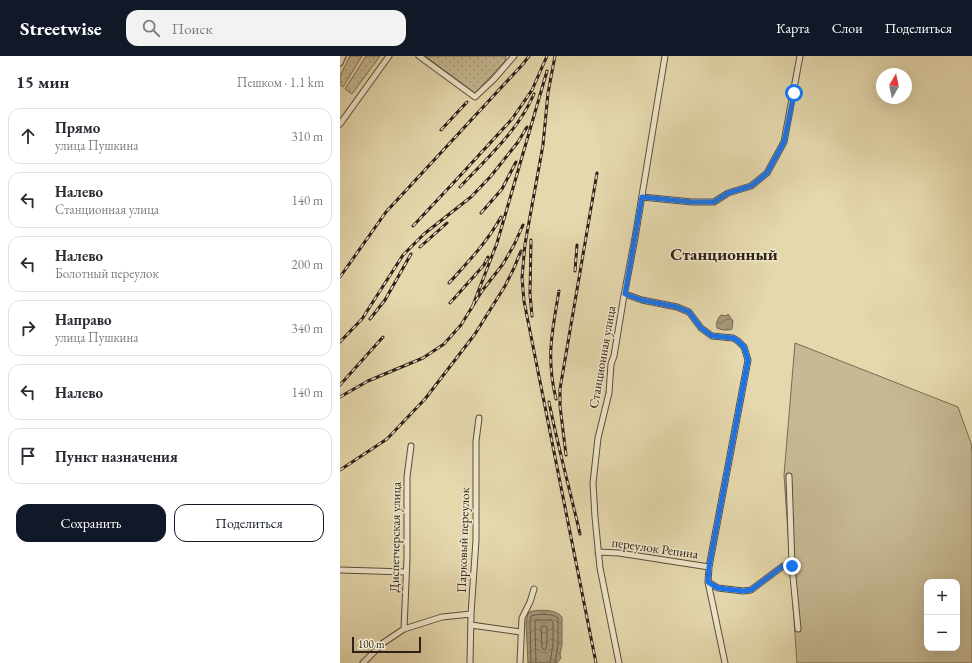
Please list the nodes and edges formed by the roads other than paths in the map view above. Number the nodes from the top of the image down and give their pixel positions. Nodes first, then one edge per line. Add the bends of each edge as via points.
1 (343, 56) edge
2 (389, 56) edge
3 (419, 56) edge
4 (514, 56) edge
5 (665, 56) edge
6 (800, 56) edge
7 (340, 63) edge
8 (340, 124) edge
9 (642, 197) junction
10 (625, 294) junction
11 (479, 418) dead end
12 (411, 446) dead end
13 (788, 476) dead end
14 (598, 552) junction
15 (792, 566) junction
16 (709, 567) junction
17 (340, 570) edge
18 (406, 572) junction
19 (708, 582) junction
20 (534, 589) dead end
21 (471, 614) junction
22 (471, 625) junction
23 (404, 629) junction
24 (798, 629) dead end
25 (521, 632) junction
26 (364, 663) edge
27 (470, 663) edge
28 (520, 663) edge
29 (619, 663) edge
30 (725, 663) edge

1 - 7 street
2 - 8 street
3 - 4 street via 475,97
5 - 9 street, Станционная улица
6 - 9 street via 784,142 767,173 751,186 728,193 714,202
9 - 10 street, Станционная улица
10 - 14 street, Станционная улица via 611,364 609,393 598,438 593,483
10 - 16 street via 689,312 701,328 712,336 733,338 744,347 748,360
11 - 21 street, Парковый переулок via 476,441 476,540
12 - 18 street, Диспетчерская улица via 407,477
13 - 15 street
14 - 16 street, переулок Репина
14 - 29 street, Станционная улица
15 - 19 street via 783,566 751,590 718,588
15 - 24 street
16 - 19 street
17 - 18 street
18 - 23 street, Диспетчерская улица
19 - 30 street
20 - 25 street via 522,618
21 - 22 street, Парковый переулок
21 - 23 street via 442,617
22 - 25 street
22 - 27 street, Парковый переулок
23 - 26 street via 383,643
25 - 28 street

